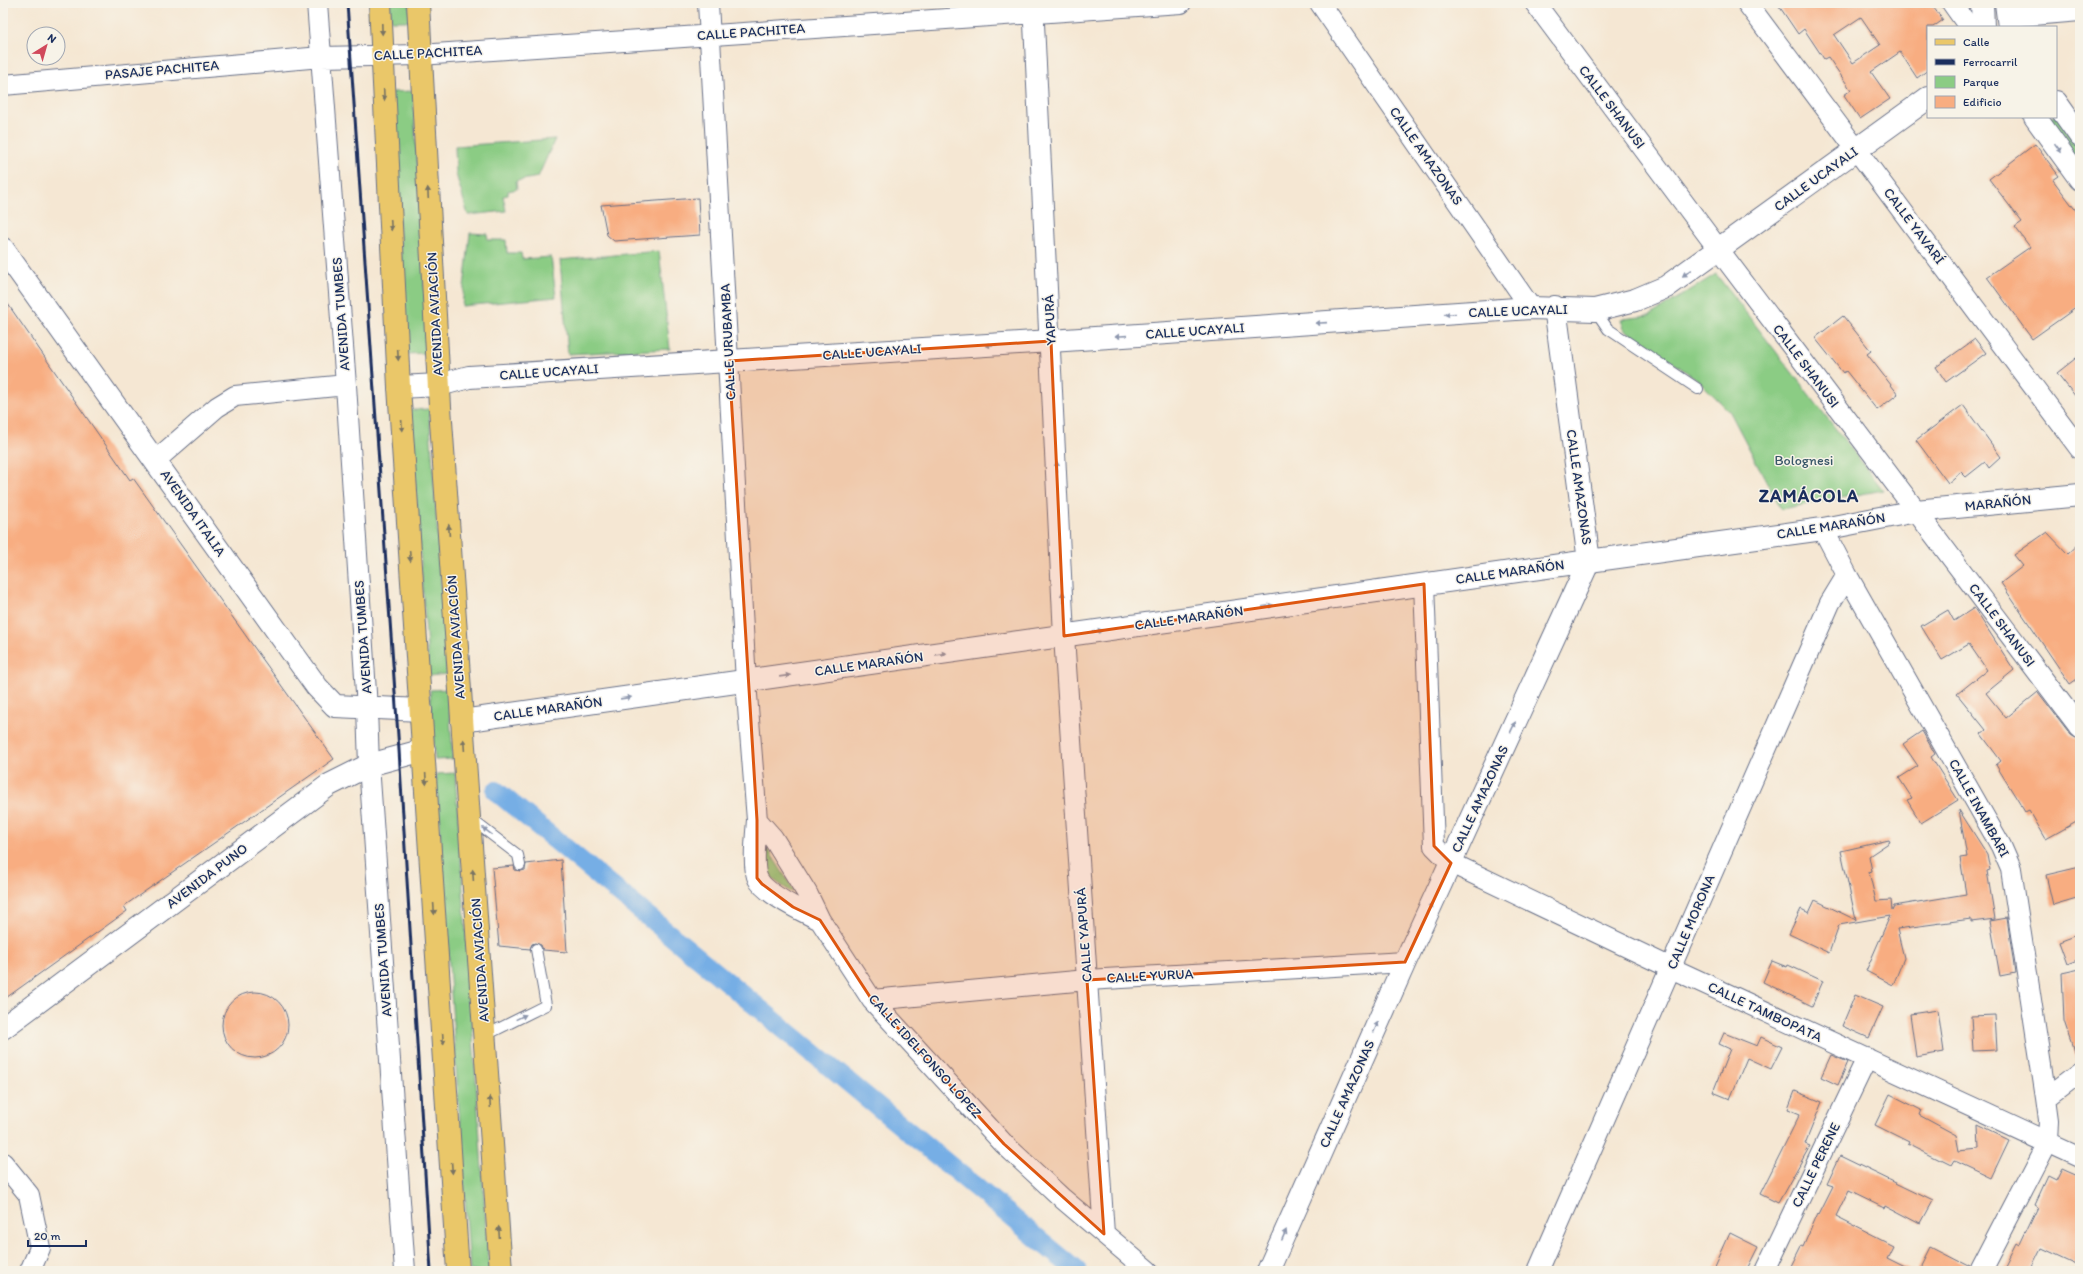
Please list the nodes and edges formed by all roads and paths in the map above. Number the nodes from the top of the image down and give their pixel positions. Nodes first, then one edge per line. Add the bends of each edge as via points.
1 (317, 3) edge
2 (380, 3) edge
3 (418, 3) edge
4 (708, 3) edge
5 (1181, 3) edge
6 (1320, 3) edge
7 (1535, 3) edge
8 (1747, 3) edge
9 (1952, 3) edge
10 (1982, 3) edge
11 (1033, 8) edge
12 (2080, 11) edge
13 (2005, 19) edge
14 (1968, 26) edge
15 (1983, 26) edge
16 (710, 34) junction
17 (420, 55) junction
18 (382, 56) junction
19 (321, 57) junction
20 (3, 85) edge
21 (1927, 99) edge
22 (2057, 103) edge
23 (2036, 118) edge
24 (2080, 136) edge
25 (1857, 150) junction
26 (2080, 179) edge
27 (3, 249) edge
28 (1719, 250) junction
29 (1555, 307) junction
30 (1531, 308) junction
31 (1595, 310) junction
32 (1051, 341) junction
33 (729, 361) junction
34 (346, 385) junction
35 (439, 385) junction
36 (399, 388) junction
37 (1698, 389) dead end
38 (2080, 449) edge
39 (156, 460) junction
40 (2080, 495) edge
41 (1916, 511) junction
42 (1822, 529) junction
43 (1589, 560) junction
44 (1847, 575) junction
45 (1424, 584) junction
46 (1064, 636) junction
47 (746, 682) junction
48 (367, 708) junction
49 (421, 710) junction
50 (462, 721) junction
51 (2080, 728) edge
52 (424, 750) junction
53 (369, 765) junction
54 (469, 817) junction
55 (757, 820) junction
56 (1451, 863) junction
57 (520, 865) dead end
58 (820, 920) junction
59 (536, 949) dead end
60 (1405, 962) junction
61 (1671, 968) junction
62 (1087, 980) junction
63 (872, 1000) junction
64 (3, 1028) edge
65 (486, 1034) junction
66 (1867, 1058) junction
67 (2080, 1072) edge
68 (2046, 1098) junction
69 (2048, 1142) junction
70 (2080, 1158) edge
71 (3, 1163) edge
72 (1104, 1234) junction
73 (30, 1271) edge
74 (405, 1271) edge
75 (458, 1271) edge
76 (501, 1271) edge
77 (1148, 1271) edge
78 (1268, 1271) edge
79 (1538, 1271) edge
80 (1765, 1271) edge
81 (1982, 1271) edge

1 - 19 street, AVENIDA TUMBES
2 -> 18 main road
3 - 17 main road, AVENIDA AVIACIÓN
4 - 16 street, CALLE URUBAMBA
5 - 11 street, CALLE PACHITEA
6 - 30 street, CALLE AMAZONAS
7 - 28 street, CALLE SHANUSI
8 - 25 street, CALLE YAVARÍ
9 - 14 street
10 - 15 street
11 - 16 street, CALLE PACHITEA
11 - 32 street, YAPURÁ
12 - 13 street
16 - 17 street, CALLE PACHITEA
16 - 33 street, CALLE URUBAMBA
17 - 18 street, CALLE PACHITEA
35 -> 17 main road, AVENIDA AVIACIÓN
18 - 19 street, CALLE PACHITEA
18 -> 36 main road
19 - 20 street, PASAJE PACHITEA
19 - 34 street, AVENIDA TUMBES
21 - 25 street, CALLE UCAYALI
22 - 24 street
23 -> 26 street
25 - 28 street, CALLE UCAYALI
25 - 38 street, CALLE YAVARÍ
27 - 39 street, AVENIDA ITALIA
28 -> 31 street, CALLE UCAYALI via 1666,287 1635,300
28 - 41 street, CALLE SHANUSI
29 - 30 street, CALLE UCAYALI
29 - 31 street, CALLE UCAYALI
29 - 43 street, CALLE AMAZONAS
30 -> 32 street, CALLE UCAYALI
31 - 37 lane via 1608,328
32 -> 33 street, CALLE UCAYALI
46 -> 32 street, YAPURÁ
33 - 35 street, CALLE UCAYALI via 468,377
33 - 47 street, CALLE URUBAMBA
34 - 39 street via 235,396 217,407
34 - 48 street, AVENIDA TUMBES
35 - 36 street, CALLE UCAYALI
50 -> 35 main road, AVENIDA AVIACIÓN
36 -> 49 main road
39 - 48 street, AVENIDA ITALIA via 317,687 335,706
40 - 41 street, MARAÑÓN
41 - 42 street, CALLE MARAÑÓN
41 - 51 street, CALLE SHANUSI
42 - 43 street, CALLE MARAÑÓN
42 - 44 street, CALLE INAMBARI
43 - 45 street, CALLE MARAÑÓN
56 -> 43 street, CALLE AMAZONAS
44 - 61 street, CALLE MORONA via 1830,603
44 - 68 street, CALLE INAMBARI via 2007,858
46 -> 45 street, CALLE MARAÑÓN
45 - 56 street, CALLE TAMBOPATA via 1434,846
47 -> 46 street, CALLE MARAÑÓN
46 - 62 street, CALLE YAPURÁ
50 -> 47 street, CALLE MARAÑÓN
47 - 55 street
48 - 49 street, AVENIDA ITALIA
48 - 53 street, AVENIDA TUMBES
49 - 52 main road
54 -> 50 main road, AVENIDA AVIACIÓN
52 - 53 street, AVENIDA PUNO
52 -> 75 main road
53 - 64 street, AVENIDA PUNO via 329,785
53 - 74 street, AVENIDA TUMBES
57 -> 54 lane via 518,855
65 -> 54 main road, AVENIDA AVIACIÓN
55 - 58 street, CALLE IDELFONSO LÓPEZ via 773,838 807,893
55 - 58 street via 757,878 793,907
60 -> 56 street, CALLE AMAZONAS
56 - 61 street, CALLE TAMBOPATA
58 - 63 street, CALLE IDELFONSO LÓPEZ
65 -> 59 lane via 546,1005
60 - 62 street, CALLE YURUA
78 -> 60 street, CALLE AMAZONAS
61 - 66 street, CALLE TAMBOPATA
61 - 79 street, CALLE MORONA
62 - 63 street, CALLE YURUA
62 - 72 street, CALLE YAPURÁ
63 - 72 street, CALLE IDELFONSO LÓPEZ via 1004,1144
76 -> 65 main road, AVENIDA AVIACIÓN
66 - 69 street, CALLE TAMBOPATA
66 - 80 street, CALLE PERENE
67 - 68 street
68 - 69 street, CALLE INAMBARI
69 - 70 street, CALLE TAMBOPATA
69 - 81 street
71 - 73 street via 29,1195 40,1248
72 - 77 street, CALLE IDELFONSO LÓPEZ

